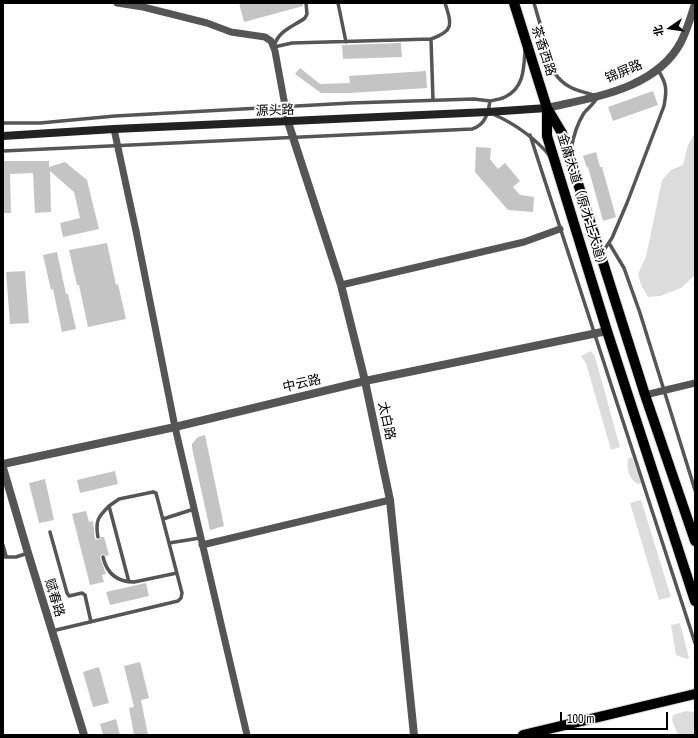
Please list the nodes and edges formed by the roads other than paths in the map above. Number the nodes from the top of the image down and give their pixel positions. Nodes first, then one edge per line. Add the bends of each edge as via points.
1 (117, 3) edge
2 (306, 3) edge
3 (338, 3) edge
4 (445, 3) edge
5 (514, 3) edge
6 (534, 3) edge
7 (695, 4) edge
8 (144, 5) edge
9 (431, 39) junction
10 (526, 41) junction
11 (346, 42) junction
12 (274, 47) junction
13 (657, 69) junction
14 (598, 96) junction
15 (433, 100) junction
16 (490, 101) junction
17 (285, 107) junction
18 (547, 108) junction
19 (488, 112) junction
20 (288, 122) junction
21 (3, 123) edge
22 (114, 129) junction
23 (530, 135) junction
24 (3, 136) edge
25 (293, 138) junction
26 (117, 146) junction
27 (3, 151) edge
28 (570, 159) junction
29 (555, 162) junction
30 (560, 229) junction
31 (609, 244) junction
32 (601, 255) junction
33 (341, 285) junction
34 (608, 331) junction
35 (594, 334) junction
36 (366, 382) junction
37 (695, 383) edge
38 (664, 390) junction
39 (646, 395) junction
40 (174, 427) junction
41 (3, 464) edge
42 (3, 468) edge
43 (695, 490) edge
44 (390, 500) junction
45 (108, 506) junction
46 (194, 508) junction
47 (163, 519) junction
48 (50, 532) dead end
49 (98, 537) dead end
50 (200, 538) junction
51 (695, 541) edge
52 (169, 543) junction
53 (202, 545) junction
54 (3, 546) edge
55 (28, 553) junction
56 (5, 556) edge
57 (103, 557) dead end
58 (177, 573) junction
59 (128, 582) junction
60 (695, 601) edge
61 (91, 622) junction
62 (52, 631) junction
63 (695, 643) edge
64 (695, 694) edge
65 (542, 733) edge
66 (528, 734) edge
67 (84, 735) edge
68 (247, 735) edge
69 (414, 735) edge

1 - 8 street
2 - 12 lane via 305,18 281,33
3 - 11 lane
4 - 9 lane via 449,29
5 - 10 main road, 茶香西路
6 - 14 lane via 554,72 568,86
7 - 13 street, 锦屏路 via 681,42 672,56
8 - 12 street via 231,32 265,36
9 - 11 lane
9 - 15 lane
10 - 16 lane via 521,82 506,97
10 - 18 main road, 茶香西路
11 - 12 lane via 292,43
12 - 17 street
13 - 14 street, 锦屏路 via 634,84
13 - 31 lane via 665,81 667,91 664,106
14 - 18 street, 锦屏路
14 - 28 lane via 581,118
15 - 16 lane
15 - 17 lane
16 - 19 lane
17 - 20 street
17 - 21 lane via 115,116 40,123
18 - 19 main road, 源头路
18 - 28 main road, 金庸大道（原才士大道） via 562,133
18 - 29 main road, 金庸大道（原才士大道） via 547,136
19 - 20 main road, 源头路
19 - 23 lane
19 - 25 lane via 482,125 472,129
20 - 22 main road, 源头路
20 - 25 street, 太白路
22 - 24 main road, 源头路
22 - 26 street
23 - 29 lane
23 - 30 lane
25 - 26 lane
25 - 33 street, 太白路
26 - 27 lane
26 - 40 street
28 - 32 main road, 金庸大道（原才士大道）
29 - 34 main road, 金庸大道（原才士大道）
30 - 33 street via 524,242
30 - 35 lane
31 - 32 lane
31 - 38 lane via 624,268
32 - 39 main road, 金庸大道（原才士大道）
33 - 36 street, 太白路
34 - 35 street, 中云路
34 - 60 main road, 金庸大道（原才士大道）
35 - 36 street, 中云路
35 - 63 lane
36 - 40 street, 中云路
36 - 44 street, 太白路
37 - 38 street
38 - 39 street
38 - 43 lane
39 - 51 main road, 金庸大道（原才士大道）
40 - 41 street, 中云路
40 - 46 street
42 - 55 street, 赋春路
44 - 53 street
44 - 69 street, 太白路
45 - 47 lane via 119,499 153,492 156,493
45 - 49 lane via 98,520
45 - 59 lane
46 - 47 lane
46 - 50 street
47 - 52 lane
48 - 61 lane via 66,594 85,595
50 - 52 lane
50 - 53 street
52 - 58 lane
53 - 68 street
54 - 56 lane
55 - 56 lane via 16,557
55 - 62 street, 赋春路
57 - 59 lane via 107,569 113,576
58 - 59 lane
58 - 61 lane via 182,593 178,601
61 - 62 lane
62 - 67 street, 赋春路
64 - 65 main road
65 - 66 main road

